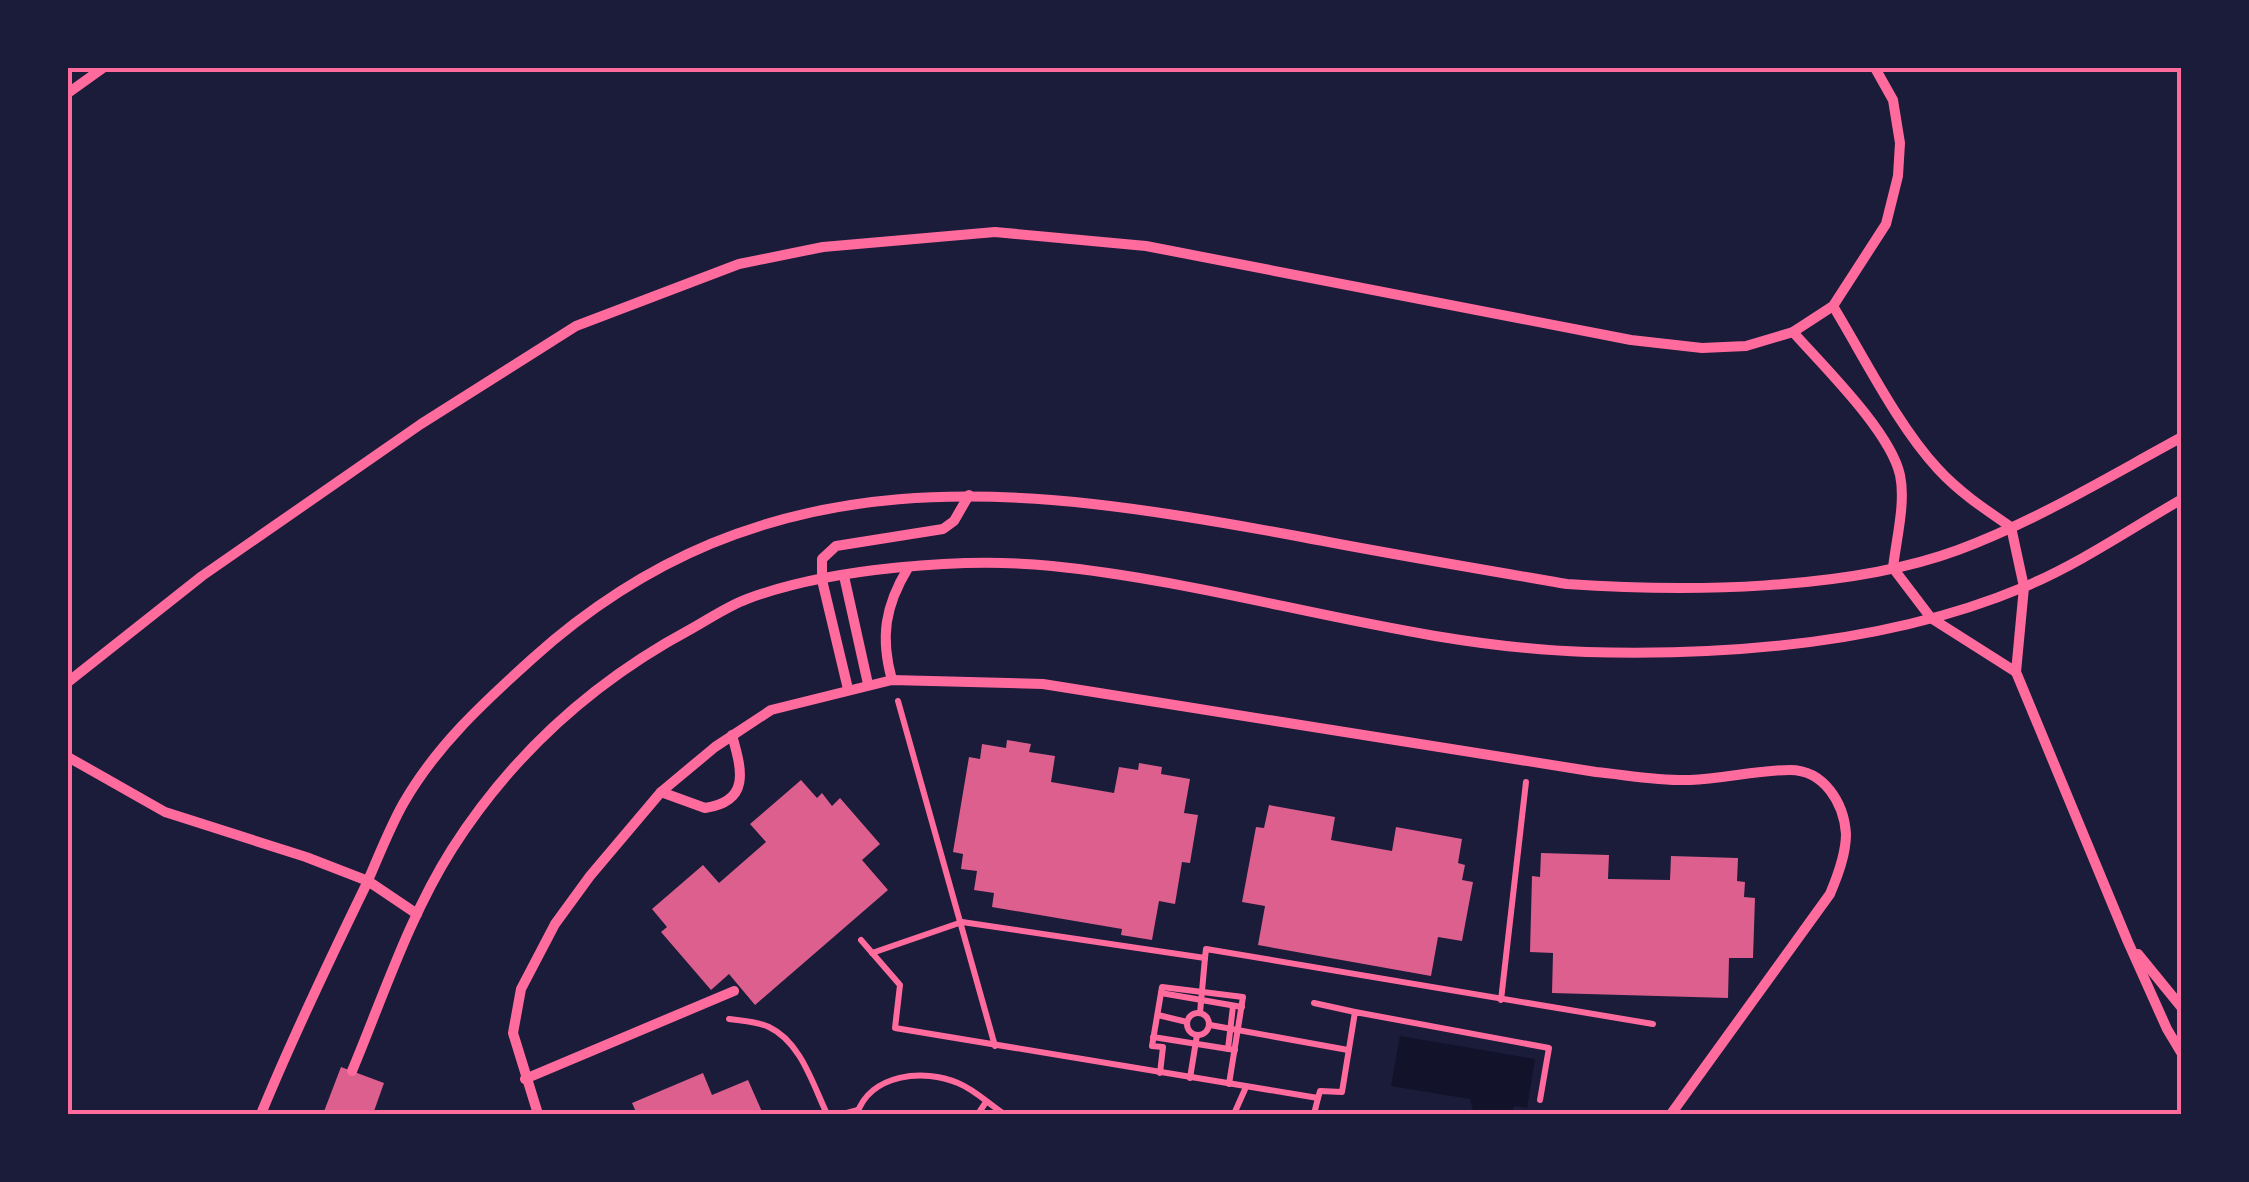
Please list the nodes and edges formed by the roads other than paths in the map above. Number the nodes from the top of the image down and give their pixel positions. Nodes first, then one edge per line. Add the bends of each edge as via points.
1 (103, 68) edge
2 (1875, 68) edge
3 (68, 93) edge
4 (1833, 306) junction
5 (1793, 332) junction
6 (2182, 438) edge
7 (968, 495) junction
8 (2182, 499) edge
9 (2011, 527) junction
10 (908, 568) junction
11 (1893, 568) junction
12 (844, 576) junction
13 (822, 580) junction
14 (2024, 587) junction
15 (1931, 618) junction
16 (2016, 672) junction
17 (892, 680) junction
18 (68, 682) edge
19 (868, 684) junction
20 (848, 689) junction
21 (732, 735) junction
22 (68, 757) edge
23 (661, 792) junction
24 (368, 881) junction
25 (416, 914) junction
26 (2128, 942) junction
27 (734, 991) dead end
28 (2182, 1008) edge
29 (2182, 1054) edge
30 (352, 1071) dead end
31 (525, 1079) junction
32 (261, 1114) edge
33 (538, 1114) edge
34 (1670, 1114) edge

1 - 3 street
2 - 4 street via 1893,100 1898,176 1886,224
4 - 5 street
4 - 9 street via 1938,469
5 - 11 street via 1856,404 1899,472
5 - 18 street via 1746,346 1631,340 1146,246 995,232 823,246 739,264 576,326 202,576
6 - 9 street
7 - 11 street via 1110,504 1567,584 1776,585
7 - 13 street via 944,528 827,551
7 - 24 street via 810,511 730,535 604,600 461,725 403,804
8 - 14 street
9 - 11 street
9 - 14 street
10 - 12 street
10 - 15 street via 1050,565 1473,642 1582,652 1712,652
10 - 17 street via 884,621
11 - 15 street
12 - 13 street
12 - 19 street
13 - 20 street
13 - 25 street via 746,599 714,616 651,650 557,722 494,789
14 - 15 street
14 - 16 street
15 - 16 street
16 - 26 street
17 - 19 street
17 - 34 street via 1043,684 1596,772 1688,780 1795,769 1817,778 1838,800 1846,833 1830,894
19 - 20 street
20 - 21 street via 771,710
21 - 23 street
21 - 23 street via 742,774 729,798 704,808
22 - 24 street via 165,812
23 - 31 street via 555,924 521,989 513,1033
24 - 25 street
24 - 32 street
25 - 30 street
26 - 28 street
26 - 29 street
27 - 31 street
31 - 33 street

